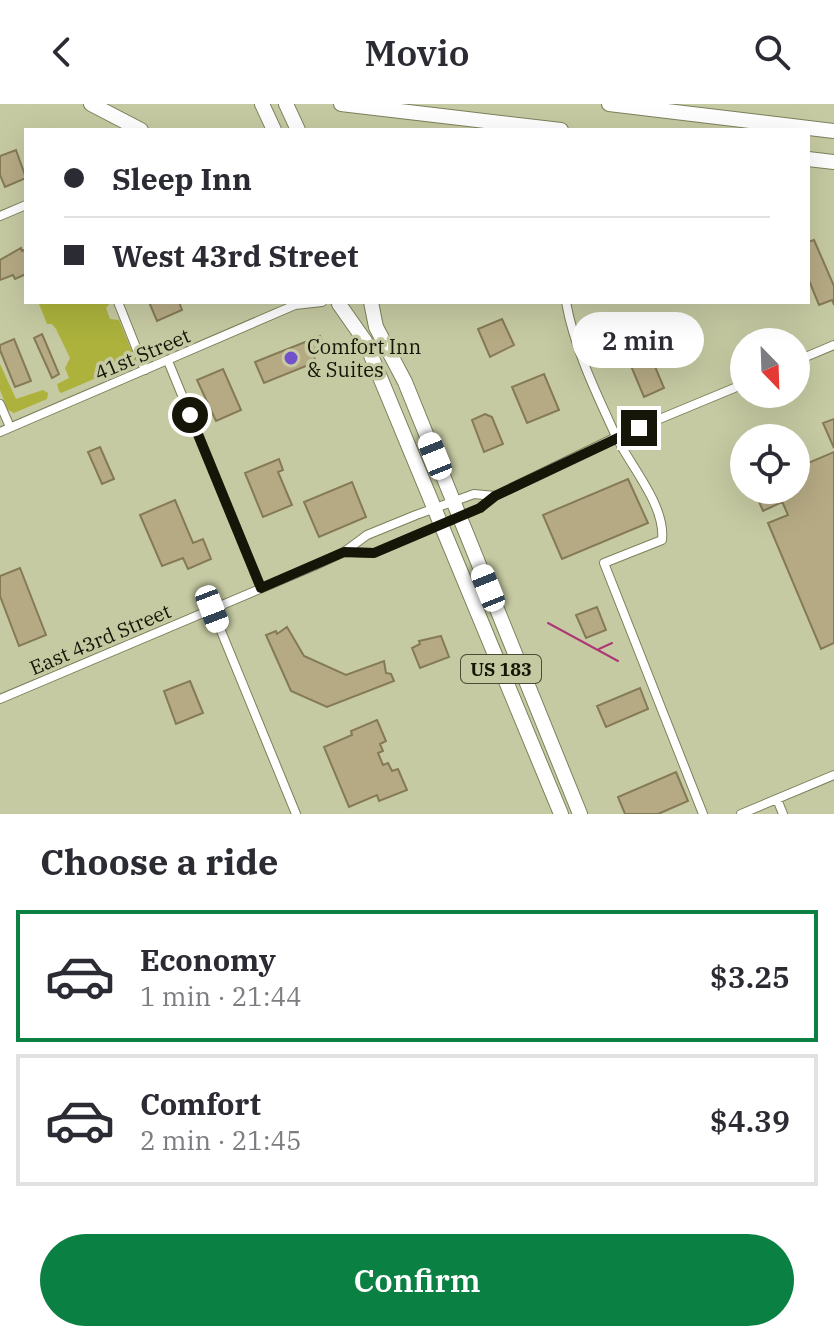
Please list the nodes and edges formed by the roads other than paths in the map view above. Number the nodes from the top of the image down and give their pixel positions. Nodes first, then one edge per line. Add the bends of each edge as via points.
1 (91, 104) edge
2 (262, 104) edge
3 (286, 104) edge
4 (341, 104) edge
5 (609, 104) edge
6 (137, 128) edge
7 (273, 128) edge
8 (297, 128) edge
9 (544, 128) edge
10 (809, 128) edge
11 (810, 128) edge
12 (834, 131) edge
13 (810, 159) edge
14 (834, 162) edge
15 (24, 206) edge
16 (0, 216) edge
17 (119, 304) edge
18 (297, 304) edge
19 (338, 304) edge
20 (340, 304) edge
21 (361, 304) edge
22 (369, 304) edge
23 (566, 304) edge
24 (834, 345) edge
25 (810, 355) edge
26 (168, 361) junction
27 (145, 370) junction
28 (730, 390) edge
29 (0, 404) edge
30 (10, 427) junction
31 (0, 432) edge
32 (616, 437) junction
33 (495, 496) junction
34 (452, 501) junction
35 (433, 508) junction
36 (458, 517) junction
37 (440, 524) junction
38 (344, 552) junction
39 (261, 588) junction
40 (212, 609) junction
41 (0, 699) edge
42 (834, 775) edge
43 (777, 799) junction
44 (296, 814) edge
45 (561, 814) edge
46 (580, 814) edge
47 (703, 814) edge
48 (741, 814) edge
49 (783, 814) edge

1 - 6 highway
2 - 7 highway
3 - 8 highway
4 - 9 highway
5 - 10 highway
11 - 12 highway
13 - 14 highway
15 - 16 street
17 - 27 street
18 - 26 street, 41st Street
19 - 35 highway, US 183 via 365,341
20 - 21 highway
22 - 34 highway, US 183
23 - 32 street
24 - 25 street
26 - 27 street, 41st Street
26 - 39 street
27 - 30 street, 41st Street
28 - 32 street
29 - 30 street
30 - 31 street, 41st Street
32 - 33 street
32 - 47 street via 647,489 663,528 662,540 604,563
33 - 34 street, East 43rd Street via 474,494
33 - 36 street, East 43rd Street
34 - 35 street, East 43rd Street
34 - 36 highway, US 183
35 - 37 highway, US 183
35 - 38 street, East 43rd Street via 367,535
36 - 37 street, East 43rd Street
36 - 46 highway, US 183
37 - 38 street, East 43rd Street via 374,553
37 - 45 highway, US 183
38 - 39 street, East 43rd Street
39 - 40 street, East 43rd Street
40 - 41 street, East 43rd Street
40 - 44 street
42 - 43 street
43 - 48 street
43 - 49 street

